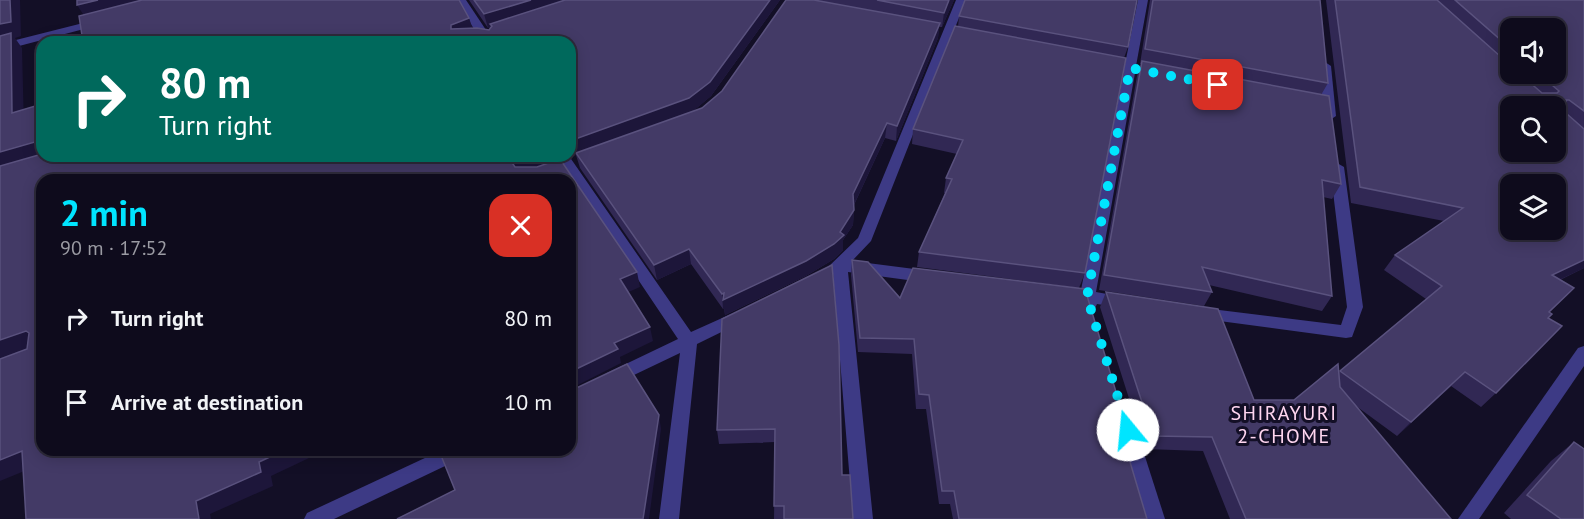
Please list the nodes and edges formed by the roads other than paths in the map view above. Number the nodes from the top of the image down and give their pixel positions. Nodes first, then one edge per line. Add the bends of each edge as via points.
1 (461, 0) edge
2 (961, 0) edge
3 (1143, 0) edge
4 (116, 18) edge
5 (46, 36) edge
6 (484, 36) edge
7 (36, 39) edge
8 (1324, 47) edge
9 (0, 48) edge
10 (1095, 62) edge
11 (1130, 68) junction
12 (1165, 75) edge
13 (1332, 130) edge
14 (1335, 153) edge
15 (576, 178) edge
16 (840, 265) junction
17 (821, 276) edge
18 (946, 279) edge
19 (1051, 292) edge
20 (1087, 297) junction
21 (1134, 304) edge
22 (750, 311) edge
23 (1193, 313) edge
24 (1094, 319) edge
25 (689, 342) junction
26 (1584, 353) edge
27 (602, 383) edge
28 (1117, 397) edge
29 (447, 456) edge
30 (314, 519) edge
31 (669, 519) edge
32 (864, 519) edge
33 (1155, 519) edge
34 (1468, 519) edge

1 - 6 street
2 - 16 street via 864,241
3 - 11 street
4 - 5 street
7 - 9 street
8 - 13 street via 1323,105
10 - 11 street
11 - 12 street
11 - 20 street
14 - 23 street via 1355,307 1346,332
15 - 25 street
16 - 17 street
16 - 18 street
16 - 32 street
19 - 20 street
20 - 21 street
20 - 24 street
22 - 25 street
25 - 27 street
25 - 31 street
26 - 34 street
28 - 33 street
29 - 30 street

